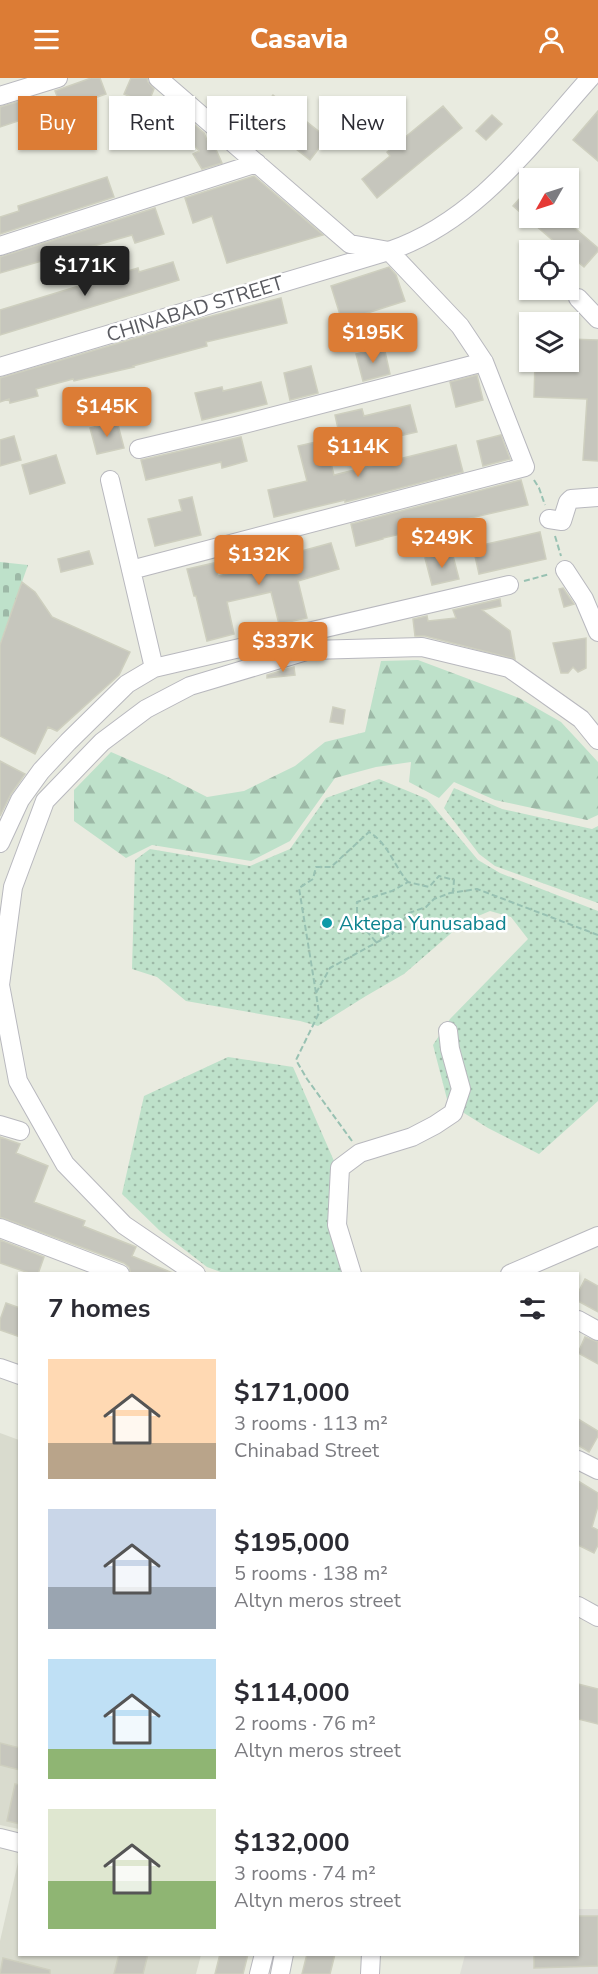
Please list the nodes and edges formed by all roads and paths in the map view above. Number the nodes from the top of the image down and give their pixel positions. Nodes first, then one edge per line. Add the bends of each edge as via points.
1 (58, 78) edge
2 (158, 78) edge
3 (588, 78) edge
4 (0, 96) edge
5 (257, 163) junction
6 (0, 246) edge
7 (389, 251) junction
8 (579, 299) edge
9 (598, 319) edge
10 (484, 362) junction
11 (0, 367) edge
12 (139, 449) dead end
13 (525, 467) junction
14 (110, 480) dead end
15 (598, 497) edge
16 (549, 519) junction
17 (131, 570) junction
18 (565, 570) junction
19 (509, 585) joint
20 (598, 632) edge
21 (154, 668) junction
22 (598, 740) edge
23 (0, 843) edge
24 (408, 882) junction
25 (453, 892) junction
26 (598, 935) edge
27 (376, 942) junction
28 (316, 993) junction
29 (448, 1031) dead end
30 (0, 1125) edge
31 (20, 1131) dead end
32 (360, 1153) junction
33 (0, 1228) edge
34 (598, 1236) edge
35 (115, 1272) edge
36 (193, 1272) edge
37 (351, 1272) edge
38 (515, 1272) edge
39 (579, 1321) edge
40 (598, 1331) edge
41 (0, 1368) edge
42 (18, 1374) edge
43 (579, 1460) edge
44 (598, 1470) edge
45 (579, 1607) edge
46 (598, 1617) edge
47 (0, 1838) edge
48 (18, 1842) edge
49 (264, 1956) edge
50 (284, 1956) edge
51 (371, 1956) edge
52 (259, 1974) edge
53 (280, 1974) edge
54 (370, 1974) edge

1 - 4 street
2 - 5 street
3 - 7 street, CHINABAD STREET via 498,181 470,207 431,233
5 - 6 street
5 - 7 street via 350,243
7 - 10 street via 460,326
7 - 11 street, CHINABAD STREET
8 - 9 street
10 - 12 street
10 - 13 street
13 - 16 path via 539,488
13 - 17 street
14 - 17 street
15 - 16 street via 571,499 562,521
16 - 18 path
17 - 21 street
18 - 19 path
18 - 20 street via 584,599
19 - 21 street
21 - 23 street via 127,684 41,771 20,800
22 - 36 street via 581,719 509,668 422,647 310,650 190,686 146,709 102,742 45,801 14,887 0,985 18,1081 66,1164 124,1225
24 - 25 path via 429,887 439,876 454,880
24 - 27 path via 357,902 357,920
24 - 28 path via 378,837 369,832 331,867 316,867 313,879 300,888
25 - 26 path via 477,889
25 - 27 path via 409,913 392,934
27 - 28 path via 330,968
28 - 32 path via 319,1013 296,1060
29 - 32 street via 461,1089 453,1113 412,1137
30 - 31 street
32 - 37 street via 340,1168 337,1225
33 - 35 street
34 - 38 street
39 - 40 street
41 - 42 street
43 - 44 street
45 - 46 street
47 - 48 street
49 - 52 street
50 - 53 street
51 - 54 street

